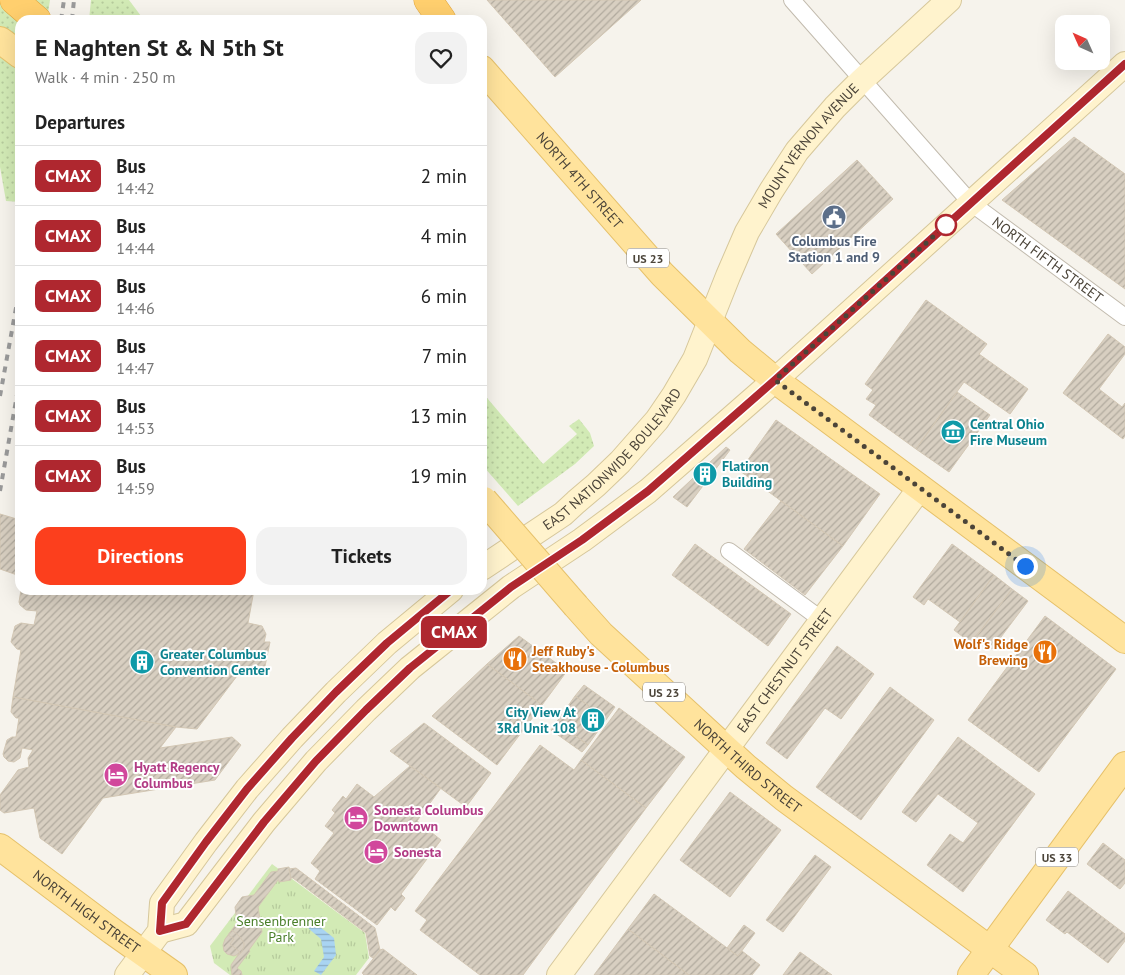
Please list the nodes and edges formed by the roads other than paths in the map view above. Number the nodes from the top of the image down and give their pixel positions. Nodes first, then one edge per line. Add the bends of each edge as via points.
1 (14, 0) edge
2 (422, 0) edge
3 (428, 0) edge
4 (792, 0) edge
5 (949, 0) edge
6 (31, 15) edge
7 (436, 15) edge
8 (438, 15) edge
9 (0, 40) edge
10 (15, 51) edge
11 (1125, 64) edge
12 (487, 75) edge
13 (862, 80) junction
14 (971, 203) junction
15 (1125, 316) edge
16 (710, 322) junction
17 (775, 380) junction
18 (596, 485) junction
19 (920, 488) junction
20 (487, 504) edge
21 (600, 527) junction
22 (729, 551) dead end
23 (487, 565) edge
24 (445, 595) edge
25 (822, 620) junction
26 (1125, 640) edge
27 (726, 750) junction
28 (1125, 765) edge
29 (0, 848) edge
30 (160, 931) junction
31 (990, 949) junction
32 (143, 953) junction
33 (127, 975) edge
34 (174, 975) edge
35 (559, 975) edge
36 (971, 975) edge
37 (1025, 975) edge

1 - 6 highway
2 - 7 main road
3 - 8 highway
4 - 13 street, NORTH FIFTH STREET
5 - 13 main road, MOUNT VERNON AVENUE
9 - 10 main road
11 - 14 main road
12 - 16 main road, NORTH 4TH STREET / US 23 via 662,274
13 - 14 street, NORTH FIFTH STREET
13 - 16 main road, MOUNT VERNON AVENUE via 797,151 771,191 747,232
14 - 15 street, NORTH FIFTH STREET
14 - 17 main road
16 - 17 main road, NORTH 4TH STREET / US 23
16 - 18 main road, EAST NATIONWIDE BOULEVARD via 695,359 657,420
17 - 19 main road, NORTH 4TH STREET / US 23
17 - 21 main road via 648,491
18 - 21 main road via 590,507
18 - 23 main road, EAST NATIONWIDE BOULEVARD via 563,514
19 - 25 main road, EAST CHESTNUT STREET
19 - 26 main road, NORTH 4TH STREET / US 23
20 - 27 main road, NORTH THIRD STREET / US 23, bridge via 601,634
21 - 30 main road via 511,587 410,668 316,761 264,822 186,924
22 - 25 street
24 - 30 main road via 387,643 336,692 247,789 162,903
25 - 27 main road, EAST CHESTNUT STREET
27 - 31 main road, NORTH THIRD STREET / US 23 via 784,798
27 - 35 main road, EAST CHESTNUT STREET
28 - 31 main road, US 33
29 - 32 main road, NORTH HIGH STREET
30 - 32 main road
31 - 36 main road, US 33
31 - 37 main road, NORTH THIRD STREET / US 23
32 - 33 main road
32 - 34 main road, NORTH HIGH STREET

